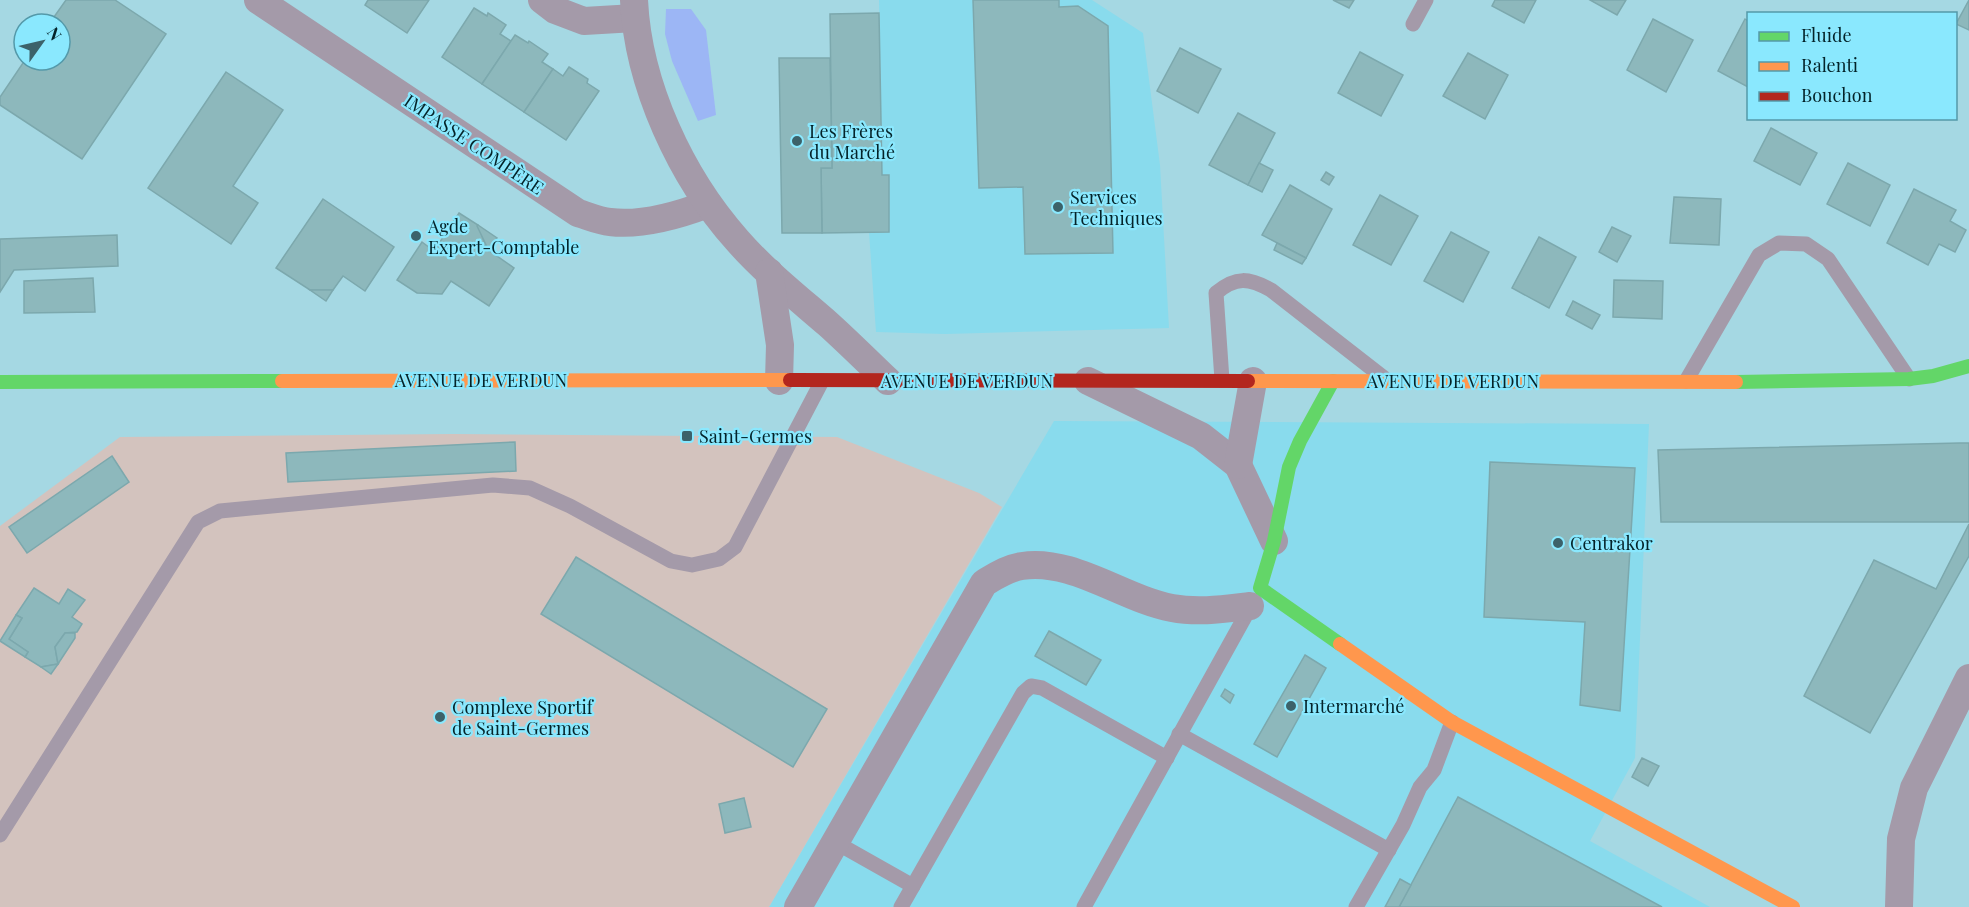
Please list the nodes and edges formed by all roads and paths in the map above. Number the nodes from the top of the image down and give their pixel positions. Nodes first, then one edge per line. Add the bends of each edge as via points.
1 (258, 0) edge
2 (542, 0) edge
3 (1426, 0) edge
4 (634, 9) edge
5 (1413, 24) dead end
6 (708, 204) junction
7 (769, 272) junction
8 (1969, 366) edge
9 (1934, 376) junction
10 (1909, 379) junction
11 (1969, 379) edge
12 (1086, 380) junction
13 (1222, 380) junction
14 (779, 381) junction
15 (822, 381) junction
16 (888, 381) junction
17 (1253, 381) junction
18 (1333, 381) junction
19 (1387, 381) junction
20 (1686, 381) junction
21 (0, 382) edge
22 (1238, 465) junction
23 (1274, 541) junction
24 (1255, 597) junction
25 (1969, 678) edge
26 (1452, 722) junction
27 (1179, 734) junction
28 (1167, 758) junction
29 (0, 835) edge
30 (835, 842) junction
31 (1389, 850) junction
32 (913, 886) junction
33 (798, 907) edge
34 (901, 907) edge
35 (1084, 907) edge
36 (1356, 907) edge
37 (1793, 907) edge
38 (1899, 907) edge

1 - 6 street, IMPASSE COMPÈRE via 578,213 610,222 643,221
2 - 4 street via 555,10 584,21
3 - 5 lane
4 - 6 street via 650,84 674,147
6 - 7 street
7 - 14 street via 780,345
7 - 16 street
8 - 9 main road, AVENUE DE VERDUN
9 - 10 main road, AVENUE DE VERDUN
9 - 11 main road, AVENUE DE VERDUN
10 - 20 main road, AVENUE DE VERDUN
10 - 20 lane via 1828,259 1806,244 1779,243 1759,255
12 - 13 main road, AVENUE DE VERDUN
12 - 16 main road, AVENUE DE VERDUN
12 - 22 street via 1201,436
13 - 17 main road, AVENUE DE VERDUN
13 - 19 lane via 1216,293 1238,280 1255,281 1271,290
14 - 15 main road, AVENUE DE VERDUN
14 - 21 main road, AVENUE DE VERDUN
15 - 16 main road, AVENUE DE VERDUN
15 - 29 lane via 735,547 719,559 692,565 671,561 530,488 493,485 220,511 198,522
17 - 18 main road, AVENUE DE VERDUN
17 - 22 street
18 - 19 main road, AVENUE DE VERDUN
18 - 23 main road via 1289,467
19 - 20 main road, AVENUE DE VERDUN
22 - 23 street
23 - 24 main road
24 - 26 main road
24 - 27 lane
24 - 30 street via 1204,612 1132,597 1062,567 1023,566 1004,571 984,583
25 - 38 street via 1914,788 1901,839
26 - 31 lane via 1434,770 1420,787
26 - 37 main road
27 - 28 lane
27 - 31 lane
28 - 32 lane via 1042,688 1031,686 1023,693
28 - 35 lane
30 - 32 lane
30 - 33 street
31 - 36 lane
32 - 34 lane

